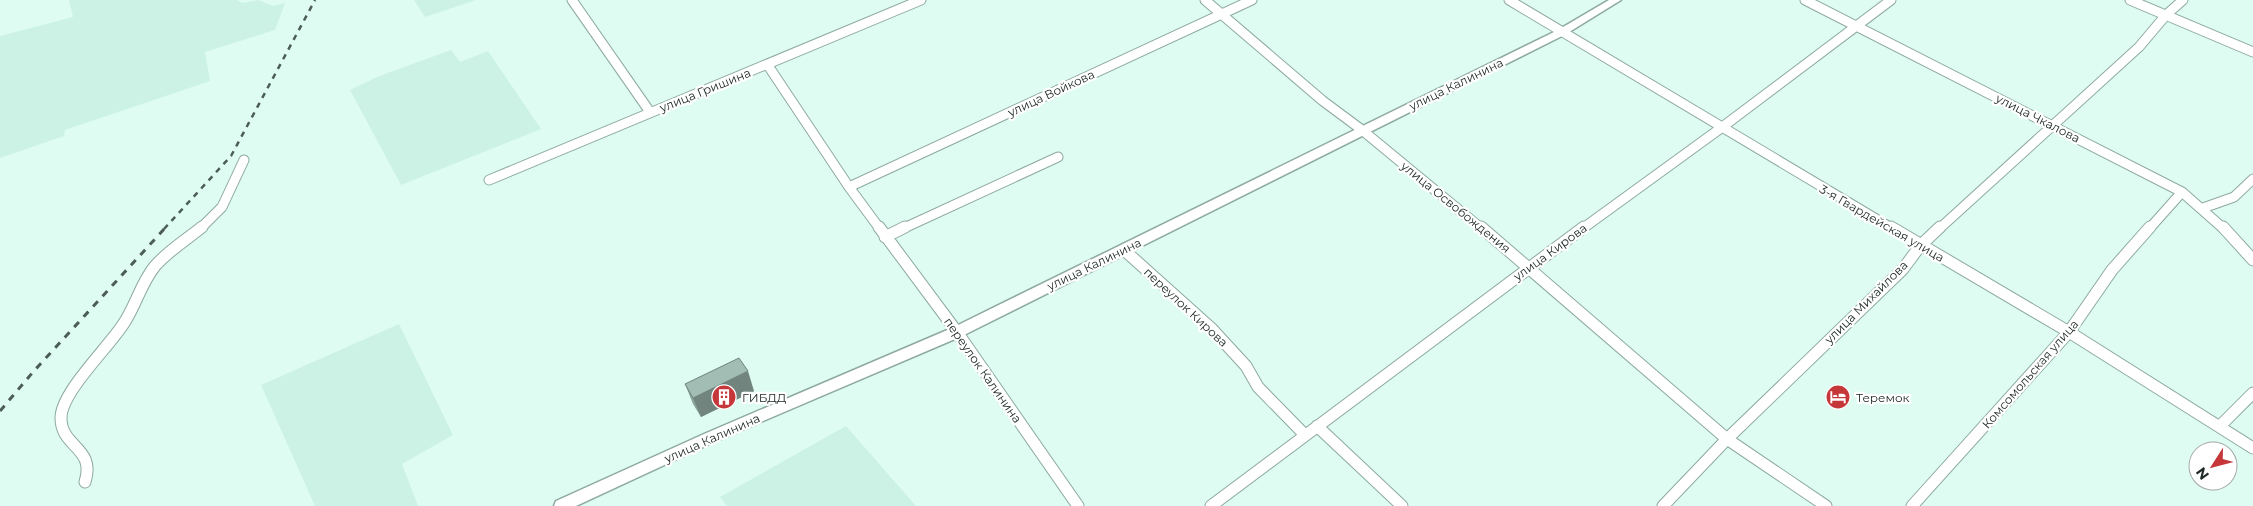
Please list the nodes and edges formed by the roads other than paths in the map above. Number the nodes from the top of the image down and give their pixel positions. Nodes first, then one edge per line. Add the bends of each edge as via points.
1 (572, 0) edge
2 (921, 0) edge
3 (1205, 0) edge
4 (1252, 0) edge
5 (1509, 0) edge
6 (1616, 0) edge
7 (1805, 0) edge
8 (1891, 0) edge
9 (2130, 0) edge
10 (2183, 0) edge
11 (1222, 14) junction
12 (2166, 15) junction
13 (1856, 26) junction
14 (1562, 32) junction
15 (2253, 52) edge
16 (767, 64) junction
17 (650, 112) junction
18 (2054, 126) junction
19 (1721, 128) junction
20 (1362, 130) junction
21 (1058, 157) dead end
22 (244, 160) dead end
23 (2253, 179) edge
24 (489, 180) dead end
25 (849, 187) junction
26 (2182, 192) junction
27 (2203, 208) junction
28 (885, 237) junction
29 (1920, 246) junction
30 (1124, 250) junction
31 (2253, 260) edge
32 (1529, 267) junction
33 (957, 332) junction
34 (2069, 332) junction
35 (2253, 393) edge
36 (1317, 426) junction
37 (2220, 426) junction
38 (1305, 435) junction
39 (1727, 439) junction
40 (2253, 448) edge
41 (85, 482) dead end
42 (561, 506) edge
43 (1078, 506) edge
44 (1211, 506) edge
45 (1402, 506) edge
46 (1663, 506) edge
47 (1826, 506) edge
48 (1912, 506) edge

1 - 17 street
2 - 16 street, улица Гришина
3 - 11 street, улица Освобождения
4 - 11 street, улица Войкова
5 - 14 street, 3-я Гвардейская улица
6 - 14 street, улица Калинина
7 - 13 street, улица Чкалова
8 - 13 street, улица Кирова
9 - 12 street
10 - 12 street, улица Михайлова
11 - 20 street, улица Освобождения via 1323,101
11 - 25 street, улица Войкова
12 - 15 street
12 - 18 street, улица Михайлова via 2139,47
13 - 18 street, улица Чкалова
13 - 19 street, улица Кирова
14 - 19 street, 3-я Гвардейская улица
14 - 20 street, улица Калинина
16 - 17 street, улица Гришина
16 - 25 street, переулок Калинина
17 - 24 street, улица Гришина
18 - 26 street, улица Чкалова
18 - 29 street, улица Михайлова
19 - 29 street, 3-я Гвардейская улица
19 - 32 street, улица Кирова
20 - 30 street, улица Калинина
20 - 32 street, улица Освобождения
21 - 28 street
22 - 41 street via 222,208 213,219 167,252 154,267 126,320 65,404 62,431 87,460 90,469
23 - 27 street via 2234,197
25 - 28 street, переулок Калинина
26 - 27 street, улица Чкалова
26 - 34 street, Комсомольская улица via 2112,270
27 - 31 street, улица Чкалова
28 - 33 street, переулок Калинина
29 - 34 street, 3-я Гвардейская улица
29 - 39 street, улица Михайлова via 1903,269
30 - 33 street, улица Калинина
30 - 38 street, переулок Кирова via 1211,328 1246,366 1258,387
32 - 36 street, улица Кирова
32 - 39 street, улица Освобождения
33 - 42 street, улица Калинина via 709,438
33 - 43 street, переулок Калинина
34 - 37 street, 3-я Гвардейская улица
34 - 48 street, Комсомольская улица
35 - 37 street
36 - 38 street, улица Кирова
36 - 45 street
37 - 40 street, 3-я Гвардейская улица
38 - 44 street, улица Кирова
39 - 46 street, улица Михайлова
39 - 47 street, улица Освобождения

